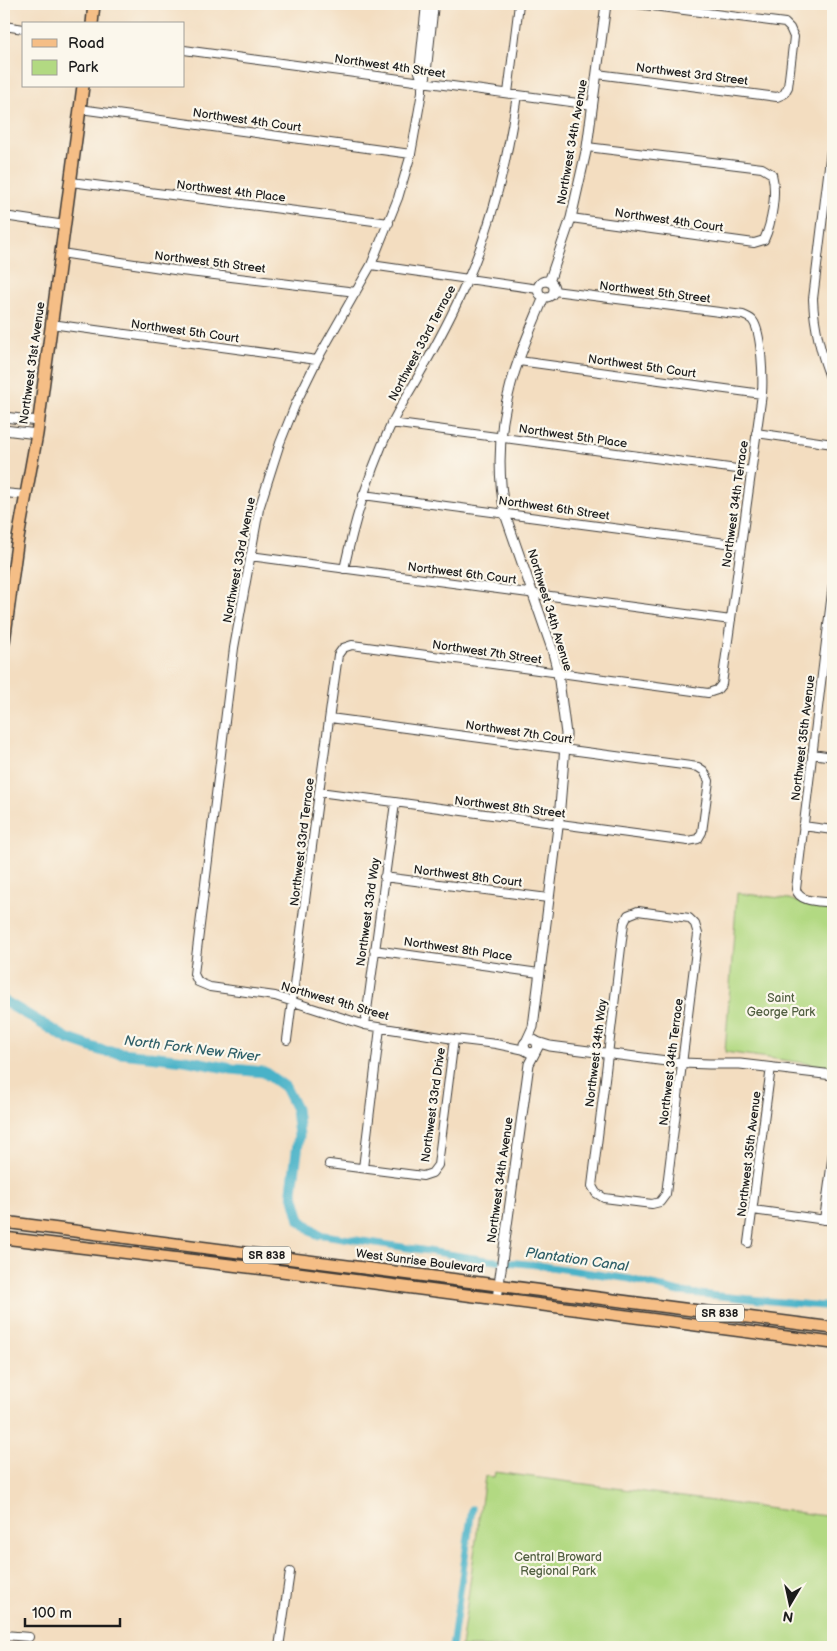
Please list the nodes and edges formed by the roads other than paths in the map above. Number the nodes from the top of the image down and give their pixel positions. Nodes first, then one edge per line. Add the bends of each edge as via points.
1 (94, 4) edge
2 (428, 4) edge
3 (519, 4) edge
4 (606, 4) edge
5 (637, 4) edge
6 (92, 22) edge
7 (4, 26) edge
8 (22, 28) edge
9 (185, 50) edge
10 (597, 74) junction
11 (422, 81) junction
12 (83, 88) edge
13 (508, 93) junction
14 (517, 95) junction
15 (593, 105) junction
16 (80, 109) junction
17 (833, 132) edge
18 (587, 147) junction
19 (411, 154) junction
20 (71, 182) junction
21 (4, 216) edge
22 (571, 218) junction
23 (388, 224) junction
24 (65, 225) junction
25 (61, 253) junction
26 (371, 265) junction
27 (468, 280) junction
28 (549, 282) junction
29 (554, 291) junction
30 (356, 292) junction
31 (541, 293) junction
32 (752, 320) joint
33 (51, 324) junction
34 (317, 360) junction
35 (519, 361) junction
36 (833, 385) edge
37 (762, 394) junction
38 (4, 417) edge
39 (38, 422) junction
40 (391, 423) junction
41 (4, 430) edge
42 (756, 433) junction
43 (36, 434) junction
44 (501, 438) junction
45 (833, 444) edge
46 (752, 470) junction
47 (4, 493) edge
48 (363, 495) junction
49 (26, 496) junction
50 (505, 514) junction
51 (741, 545) junction
52 (250, 556) junction
53 (9, 569) edge
54 (344, 569) junction
55 (833, 584) edge
56 (533, 593) junction
57 (731, 620) junction
58 (831, 623) edge
59 (4, 642) edge
60 (343, 648) joint
61 (558, 673) junction
62 (717, 690) joint
63 (330, 718) junction
64 (566, 750) junction
65 (812, 754) junction
66 (833, 757) edge
67 (319, 792) junction
68 (395, 803) junction
69 (558, 824) junction
70 (803, 826) junction
71 (833, 830) edge
72 (698, 839) joint
73 (384, 877) junction
74 (548, 898) junction
75 (833, 903) edge
76 (695, 924) joint
77 (374, 950) junction
78 (539, 973) junction
79 (198, 982) joint
80 (293, 1001) junction
81 (365, 1025) junction
82 (380, 1028) junction
83 (454, 1039) junction
84 (287, 1040) dead end
85 (531, 1046) junction
86 (607, 1053) junction
87 (682, 1063) junction
88 (771, 1067) junction
89 (833, 1075) edge
90 (833, 1153) edge
91 (329, 1164) dead end
92 (363, 1168) junction
93 (660, 1202) joint
94 (753, 1210) junction
95 (824, 1220) junction
96 (833, 1221) edge
97 (4, 1222) edge
98 (4, 1238) edge
99 (748, 1243) dead end
100 (499, 1279) junction
101 (497, 1299) junction
102 (786, 1322) junction
103 (677, 1323) junction
104 (833, 1328) edge
105 (833, 1343) edge
106 (290, 1572) dead end
107 (4, 1635) edge
108 (28, 1637) dead end
109 (279, 1647) edge

1 - 6 main road
2 - 11 street, Northwest 33rd Avenue via 419,72
3 - 13 street
4 - 10 street, Northwest 34th Avenue
5 - 10 street, Northwest 3rd Street via 785,23 794,37 788,87 777,97
7 - 8 street
9 - 11 street, Northwest 4th Street
10 - 15 street, Northwest 34th Avenue
11 - 13 street, Northwest 4th Street
11 - 19 street, Northwest 33rd Avenue
12 - 16 main road, Northwest 31st Avenue
13 - 14 street, Northwest 4th Street
14 - 15 street, Northwest 4th Street
14 - 27 street, Northwest 33rd Terrace via 505,166
15 - 18 street, Northwest 34th Avenue
16 - 19 street, Northwest 4th Court
16 - 20 main road, Northwest 31st Avenue
17 - 36 street via 813,302 819,338
18 - 22 street, Northwest 34th Avenue
18 - 22 street, Northwest 4th Court via 762,168 772,174 775,185 769,230 764,240 754,243
19 - 23 street, Northwest 33rd Avenue
20 - 23 street, Northwest 4th Place
20 - 24 main road, Northwest 31st Avenue
21 - 24 street
22 - 28 street, Northwest 34th Avenue
23 - 26 street, Northwest 33rd Avenue
24 - 25 main road, Northwest 31st Avenue
25 - 30 street, Northwest 5th Street
25 - 33 main road, Northwest 31st Avenue
26 - 27 street
26 - 30 street, Northwest 33rd Avenue
27 - 31 street
27 - 40 street, Northwest 33rd Terrace
28 - 29 street
28 - 31 street via 539,286
29 - 31 street via 551,296
29 - 32 street, Northwest 5th Street via 743,315
30 - 34 street, Northwest 33rd Avenue
31 - 35 street, Northwest 34th Avenue
32 - 37 street, Northwest 34th Terrace via 758,329
33 - 34 street, Northwest 5th Court
33 - 39 main road, Northwest 31st Avenue
34 - 52 street, Northwest 33rd Avenue via 280,443 259,509
35 - 37 street, Northwest 5th Court
35 - 44 street, Northwest 34th Avenue via 507,398
37 - 42 street, Northwest 34th Terrace
38 - 39 street
39 - 43 main road, Northwest 31st Avenue
40 - 44 street, Northwest 5th Place
40 - 48 street, Northwest 33rd Terrace
41 - 43 street
42 - 45 street
42 - 46 street, Northwest 34th Terrace
43 - 49 main road, Northwest 31st Avenue
44 - 46 street, Northwest 5th Place
44 - 50 street, Northwest 34th Avenue via 500,475
46 - 51 street, Northwest 34th Terrace
47 - 49 street
48 - 50 street, Northwest 6th Street
48 - 54 street, Northwest 33rd Terrace
49 - 53 main road, Northwest 31st Avenue
50 - 51 street, Northwest 6th Street
50 - 56 street, Northwest 34th Avenue
51 - 57 street, Northwest 34th Terrace
52 - 54 street, Northwest 6th Court
52 - 79 street, Northwest 33rd Avenue via 234,648 195,964 194,974
53 - 59 main road, Northwest 31st Avenue
54 - 56 street, Northwest 6th Court
55 - 58 street, Northwest 35th Avenue
56 - 57 street, Northwest 6th Court
56 - 61 street, Northwest 34th Avenue
57 - 62 street, Northwest 34th Terrace via 722,684
58 - 65 street, Northwest 35th Avenue
60 - 61 street, Northwest 7th Street via 352,645
60 - 63 street, Northwest 33rd Terrace via 338,656
61 - 62 street, Northwest 7th Street via 708,693
61 - 64 street, Northwest 34th Avenue
63 - 64 street, Northwest 7th Court
63 - 67 street, Northwest 33rd Terrace
64 - 69 street, Northwest 34th Avenue
64 - 72 street, Northwest 7th Court via 698,767 704,771 709,781 702,832
65 - 66 street
65 - 70 street, Northwest 35th Avenue
67 - 68 street, Northwest 8th Street
67 - 80 street, Northwest 33rd Terrace
68 - 69 street, Northwest 8th Street
68 - 73 street, Northwest 33rd Way
69 - 72 street, Northwest 8th Street via 688,841
69 - 74 street, Northwest 34th Avenue
70 - 71 street
70 - 75 street, Northwest 35th Avenue via 797,895
73 - 74 street, Northwest 8th Court
73 - 77 street, Northwest 33rd Way
74 - 78 street, Northwest 34th Avenue
76 - 86 street, Northwest 34th Way via 689,918 638,911 628,915 624,923
76 - 87 street, Northwest 34th Terrace via 698,934
77 - 78 street, Northwest 8th Place
77 - 81 street, Northwest 33rd Way
78 - 85 street, Northwest 34th Avenue
79 - 80 street, Northwest 9th Street via 210,988
80 - 81 street, Northwest 9th Street
80 - 84 street, Northwest 33rd Terrace
81 - 82 street, Northwest 9th Street
82 - 83 street, Northwest 9th Street
82 - 92 street
83 - 85 street, Northwest 9th Street
83 - 92 street, Northwest 33rd Drive via 438,1165 432,1173 423,1176
85 - 86 street, Northwest 9th Street
85 - 100 street, Northwest 34th Avenue
86 - 87 street, Northwest 9th Street
86 - 93 street, Northwest 34th Way via 592,1186 604,1198 652,1204
87 - 88 street, Northwest 9th Street
87 - 93 street, Northwest 34th Terrace via 666,1194
88 - 89 street
88 - 94 street, Northwest 35th Avenue
90 - 95 street
91 - 92 street
94 - 95 street
94 - 99 street, Northwest 35th Avenue
95 - 96 street
97 - 100 main road, West Sunrise Boulevard / SR 838
98 - 101 main road, SR 838
100 - 101 street, Northwest 34th Avenue
100 - 102 main road, West Sunrise Boulevard / SR 838
101 - 103 main road, SR 838
102 - 103 main road via 777,1326 687,1317
102 - 104 main road, West Sunrise Boulevard / SR 838
103 - 105 main road, SR 838
106 - 109 street
107 - 108 street

